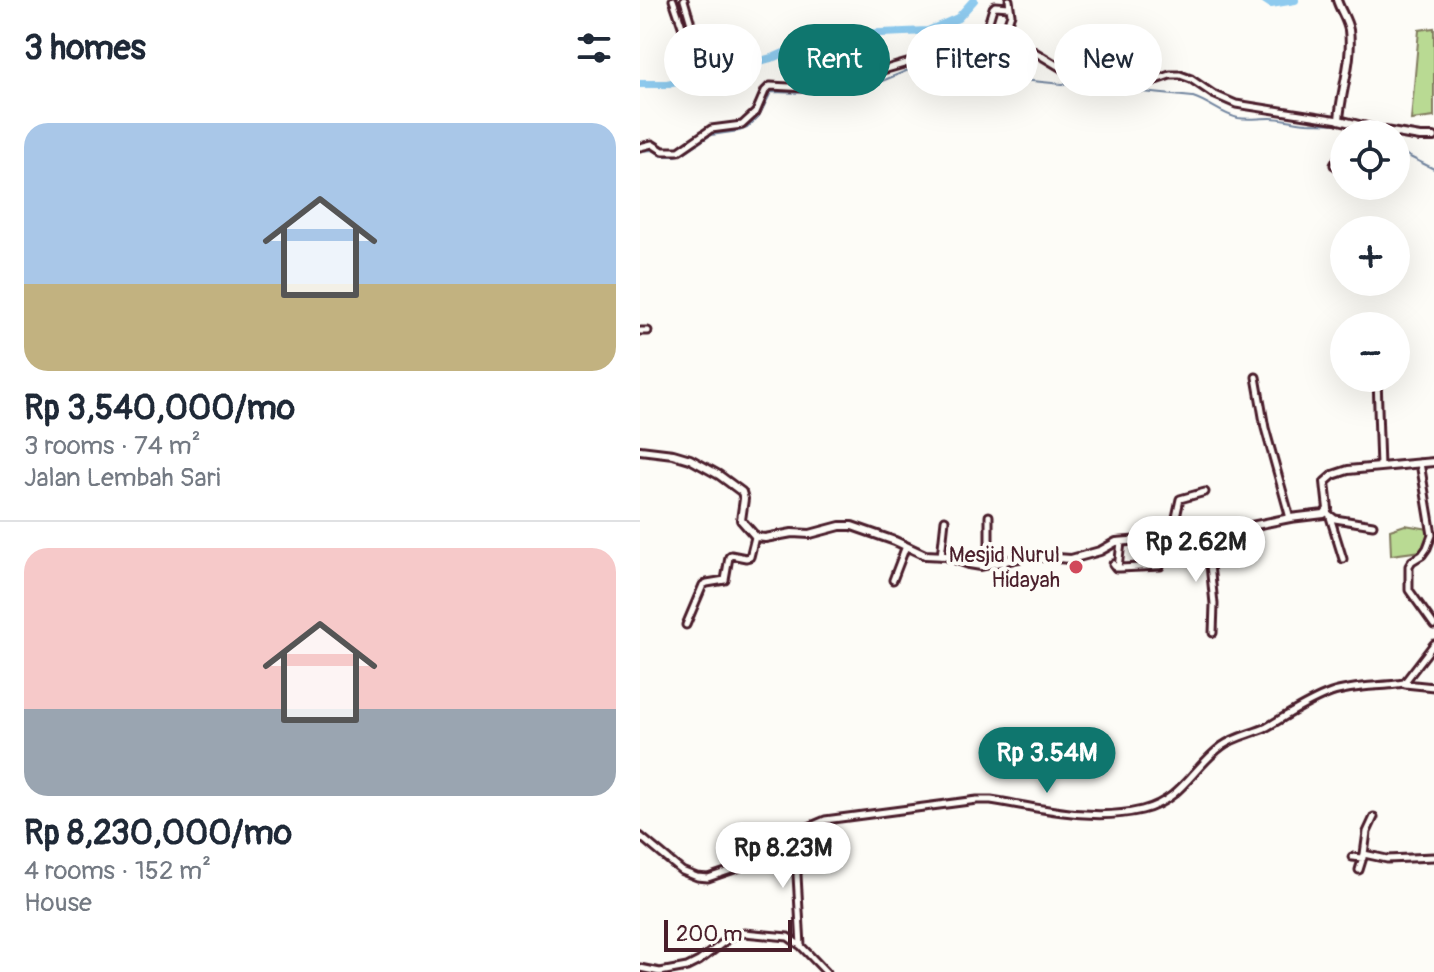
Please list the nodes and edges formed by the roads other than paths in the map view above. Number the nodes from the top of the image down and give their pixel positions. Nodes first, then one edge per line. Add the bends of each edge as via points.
1 (673, 0) edge
2 (684, 0) edge
3 (1338, 3) edge
4 (1010, 4) edge
5 (681, 24) edge
6 (691, 24) edge
7 (989, 24) edge
8 (1008, 24) edge
9 (1038, 54) edge
10 (906, 63) edge
11 (1339, 120) joint
12 (1410, 134) edge
13 (1434, 137) edge
14 (640, 147) edge
15 (640, 331) edge
16 (648, 331) dead end
17 (1256, 377) dead end
18 (1377, 392) edge
19 (640, 450) edge
20 (1434, 462) edge
21 (1420, 463) junction
22 (1380, 467) junction
23 (1205, 492) dead end
24 (1328, 514) junction
25 (989, 516) dead end
26 (1290, 518) junction
27 (945, 520) dead end
28 (1373, 525) dead end
29 (1207, 535) junction
30 (755, 537) junction
31 (1162, 540) junction
32 (1121, 542) junction
33 (906, 546) junction
34 (941, 556) junction
35 (1343, 559) dead end
36 (1004, 561) junction
37 (989, 564) junction
38 (893, 580) dead end
39 (1004, 583) dead end
40 (686, 625) dead end
41 (1434, 625) edge
42 (1213, 633) dead end
43 (1434, 644) edge
44 (1404, 683) junction
45 (1434, 687) edge
46 (1374, 817) dead end
47 (799, 831) junction
48 (640, 836) edge
49 (1363, 856) junction
50 (1352, 857) dead end
51 (1434, 857) edge
52 (1359, 870) dead end
53 (801, 946) junction
54 (640, 968) edge
55 (826, 972) edge

1 - 5 street
2 - 6 street
3 - 11 street via 1349,40
4 - 7 street via 994,7
4 - 8 street
9 - 11 street via 1073,75 1137,83 1180,75 1236,104
10 - 14 street via 860,81 808,88 770,86 754,115 739,126 707,131 679,151 652,144
12 - 13 street
15 - 16 street
17 - 26 street
18 - 22 street
19 - 30 street via 690,459 741,491 741,520
20 - 21 street
21 - 22 street
21 - 41 street via 1432,535 1409,566 1409,590
22 - 24 street via 1343,471 1327,479
23 - 31 street via 1180,499 1177,517
24 - 26 street
24 - 28 street
24 - 35 street
25 - 37 street
26 - 29 street
27 - 34 street
29 - 31 street
29 - 42 street
30 - 33 street via 852,526
30 - 40 street via 750,557 731,555 725,580 703,585
31 - 32 street
31 - 32 street via 1160,566 1115,566
32 - 36 street via 1083,557 1033,555
33 - 34 street
33 - 38 street
34 - 37 street
36 - 37 street
36 - 39 street
43 - 44 street
44 - 45 street
44 - 47 street via 1340,690 1299,707 1228,743 1180,789 1142,810 1088,815 977,800 835,818
46 - 49 street
47 - 48 street via 749,865 704,878 682,871
47 - 53 street
49 - 50 street
49 - 51 street
49 - 52 street
53 - 54 street via 782,935 740,933 694,965 660,972
53 - 55 street

